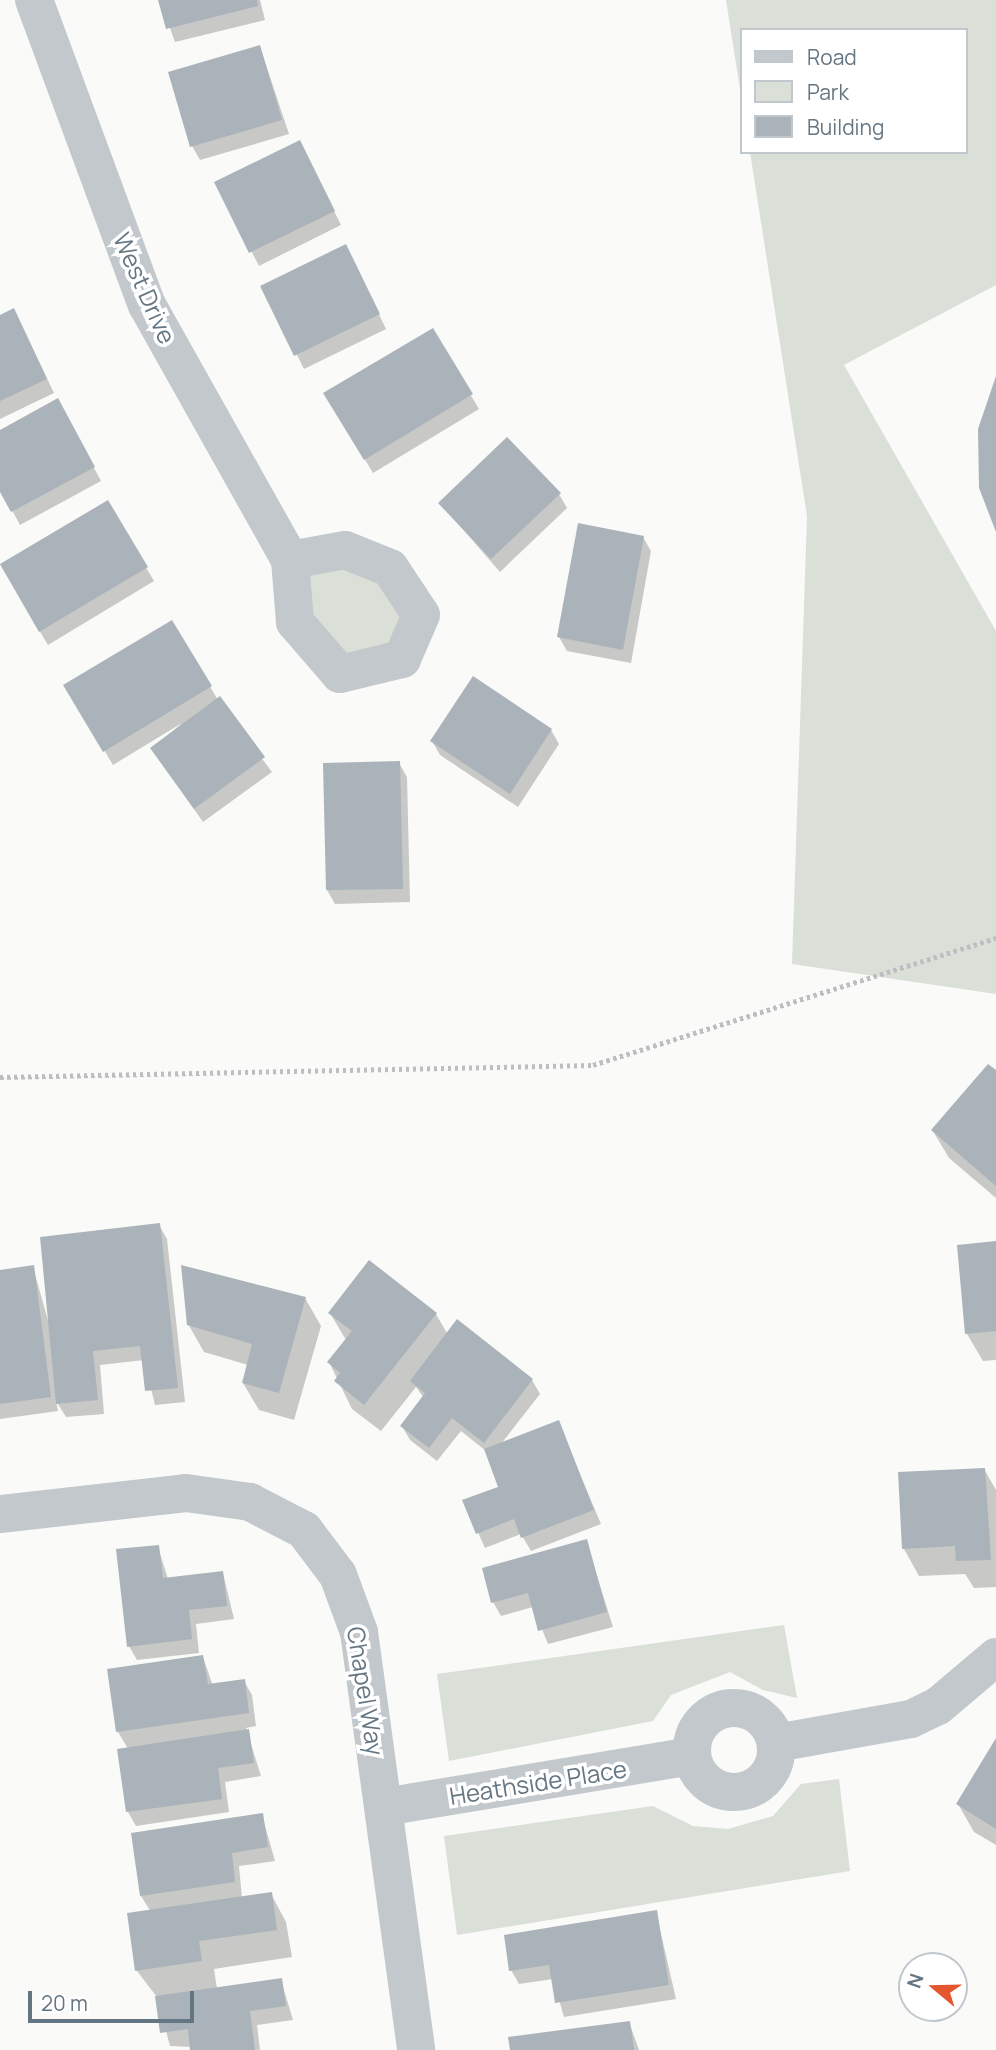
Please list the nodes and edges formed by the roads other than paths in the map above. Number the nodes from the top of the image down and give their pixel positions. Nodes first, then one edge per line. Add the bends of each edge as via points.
1 (34, 0) edge
2 (290, 560) dead end
3 (0, 1514) edge
4 (996, 1657) edge
5 (776, 1743) junction
6 (692, 1756) junction
7 (384, 1807) junction
8 (416, 2050) edge

1 - 2 street, West Drive via 147,305
3 - 7 street, Chapel Way via 186,1493 250,1503 304,1530 338,1575 359,1632
4 - 5 street via 938,1706 911,1719
5 - 6 street via 759,1716 727,1708 700,1725
5 - 6 street via 768,1775 741,1791 709,1784
6 - 7 street, Heathside Place
7 - 8 street, Chapel Way

